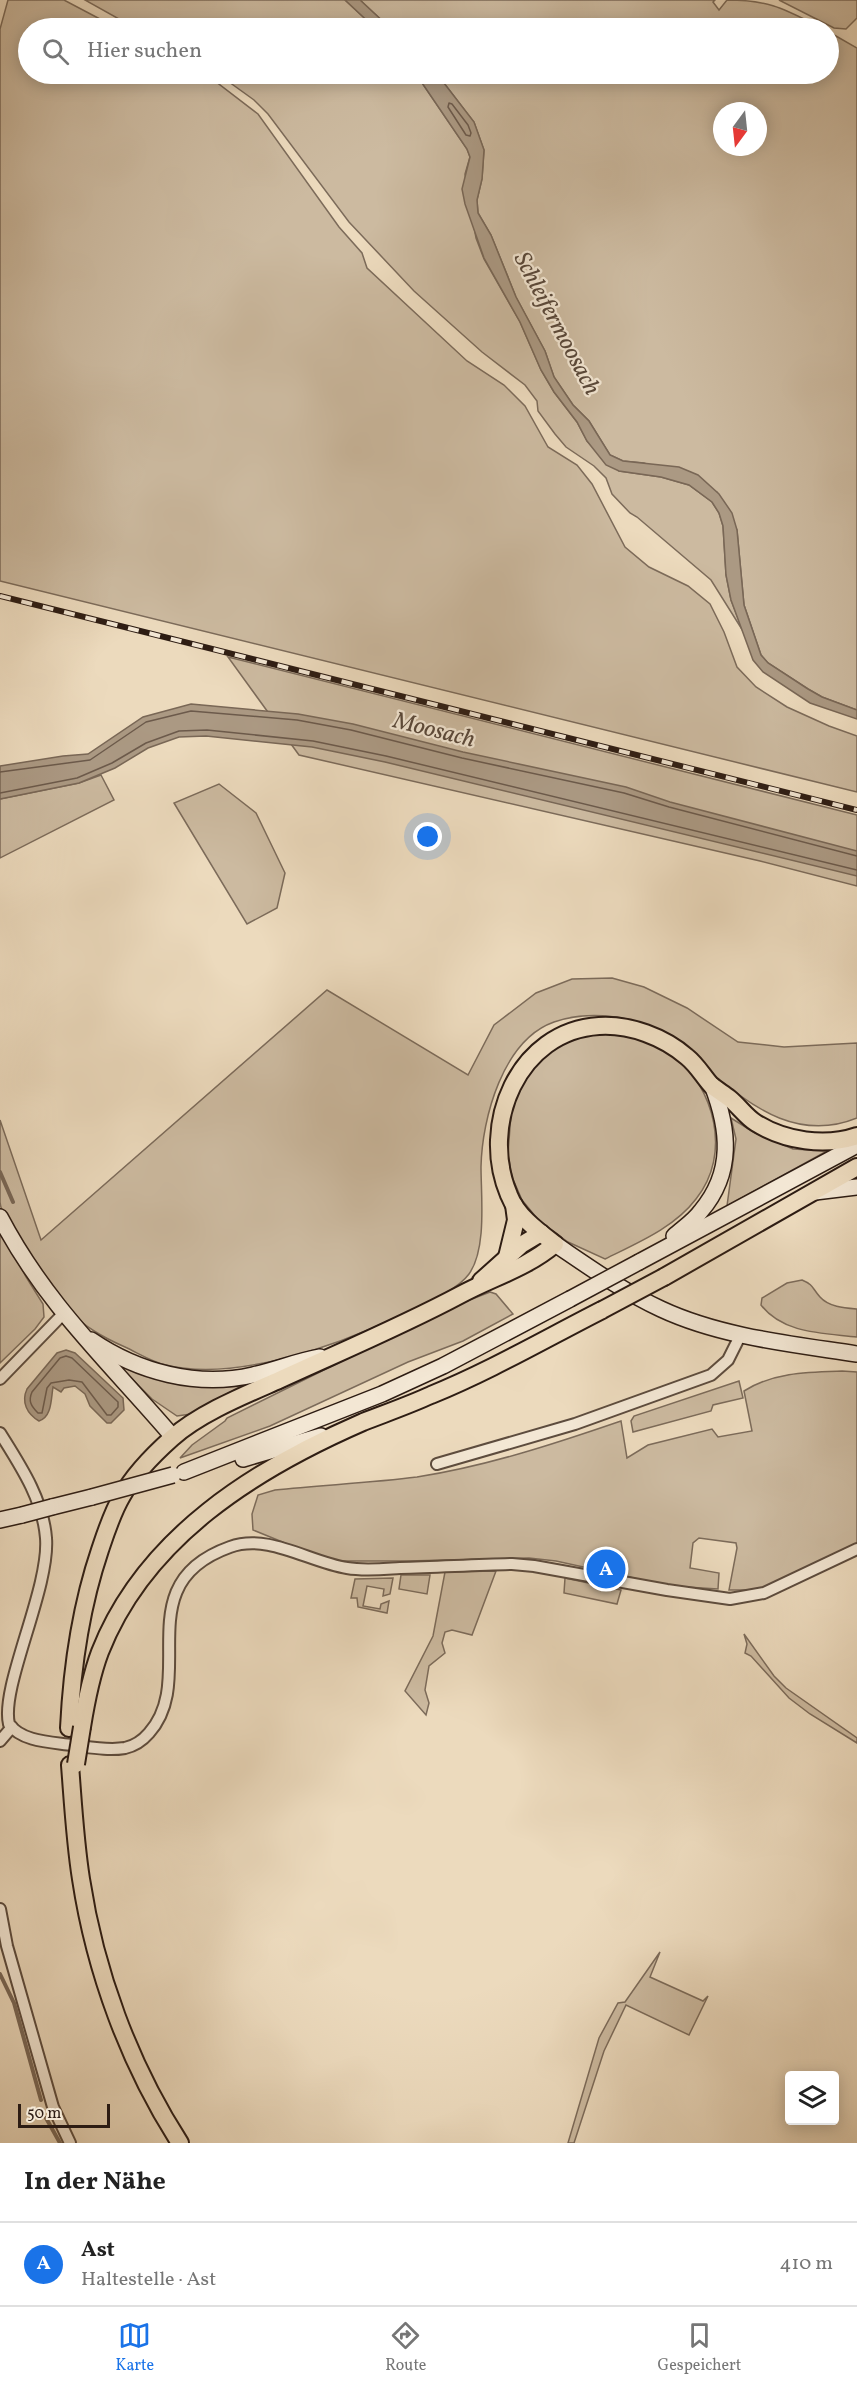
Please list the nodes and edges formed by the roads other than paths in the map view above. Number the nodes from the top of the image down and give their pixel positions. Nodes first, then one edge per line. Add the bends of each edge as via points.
1 (712, 1085) junction
2 (857, 1136) edge
3 (857, 1145) edge
4 (857, 1167) edge
5 (857, 1187) edge
6 (813, 1192) junction
7 (514, 1205) junction
8 (0, 1217) edge
9 (541, 1233) junction
10 (555, 1244) junction
11 (662, 1250) junction
12 (507, 1257) junction
13 (471, 1289) junction
14 (63, 1314) junction
15 (74, 1327) junction
16 (741, 1334) junction
17 (857, 1354) edge
18 (332, 1356) junction
19 (0, 1379) edge
20 (362, 1423) junction
21 (0, 1433) edge
22 (173, 1437) junction
23 (437, 1464) dead end
24 (178, 1474) junction
25 (0, 1520) edge
26 (857, 1549) edge
27 (12, 1727) junction
28 (75, 1728) junction
29 (0, 1741) edge
30 (0, 1909) edge
31 (70, 2143) edge
32 (180, 2143) edge

1 - 2 main road via 757,1124 791,1138 831,1141
1 - 7 main road via 675,1048 631,1029 589,1027 548,1042 519,1074 502,1119 501,1168
1 - 11 main road via 726,1133 721,1175 702,1211
3 - 11 main road
4 - 6 main road
5 - 6 main road
6 - 20 main road, bridge via 664,1277 480,1373
7 - 9 main road
7 - 12 main road via 516,1220
8 - 14 main road via 33,1274
9 - 10 main road
9 - 12 main road
10 - 13 main road via 516,1270
10 - 16 main road via 661,1309
11 - 24 main road, bridge via 443,1366
12 - 13 main road
13 - 18 main road
14 - 15 main road
14 - 19 street
15 - 18 main road via 122,1357 181,1378 239,1378
15 - 22 main road
16 - 17 main road
16 - 23 street via 728,1360 711,1375 575,1424
18 - 22 main road via 243,1396
20 - 24 main road via 273,1451
20 - 28 main road via 239,1488 206,1511 153,1564 110,1630
21 - 27 street via 33,1490 46,1538 44,1565 4,1686 2,1708
22 - 28 main road via 123,1494 91,1576 73,1665
24 - 25 main road, bridge
26 - 27 street via 765,1593 730,1599 556,1568 512,1564 350,1569 255,1543 231,1546 215,1552 194,1568 179,1588 169,1617 166,1701 156,1724 141,1741 111,1749 34,1739
27 - 29 street
28 - 32 main road, bridge via 72,1798 87,1912 106,1984 128,2044
30 - 31 street via 53,2107

